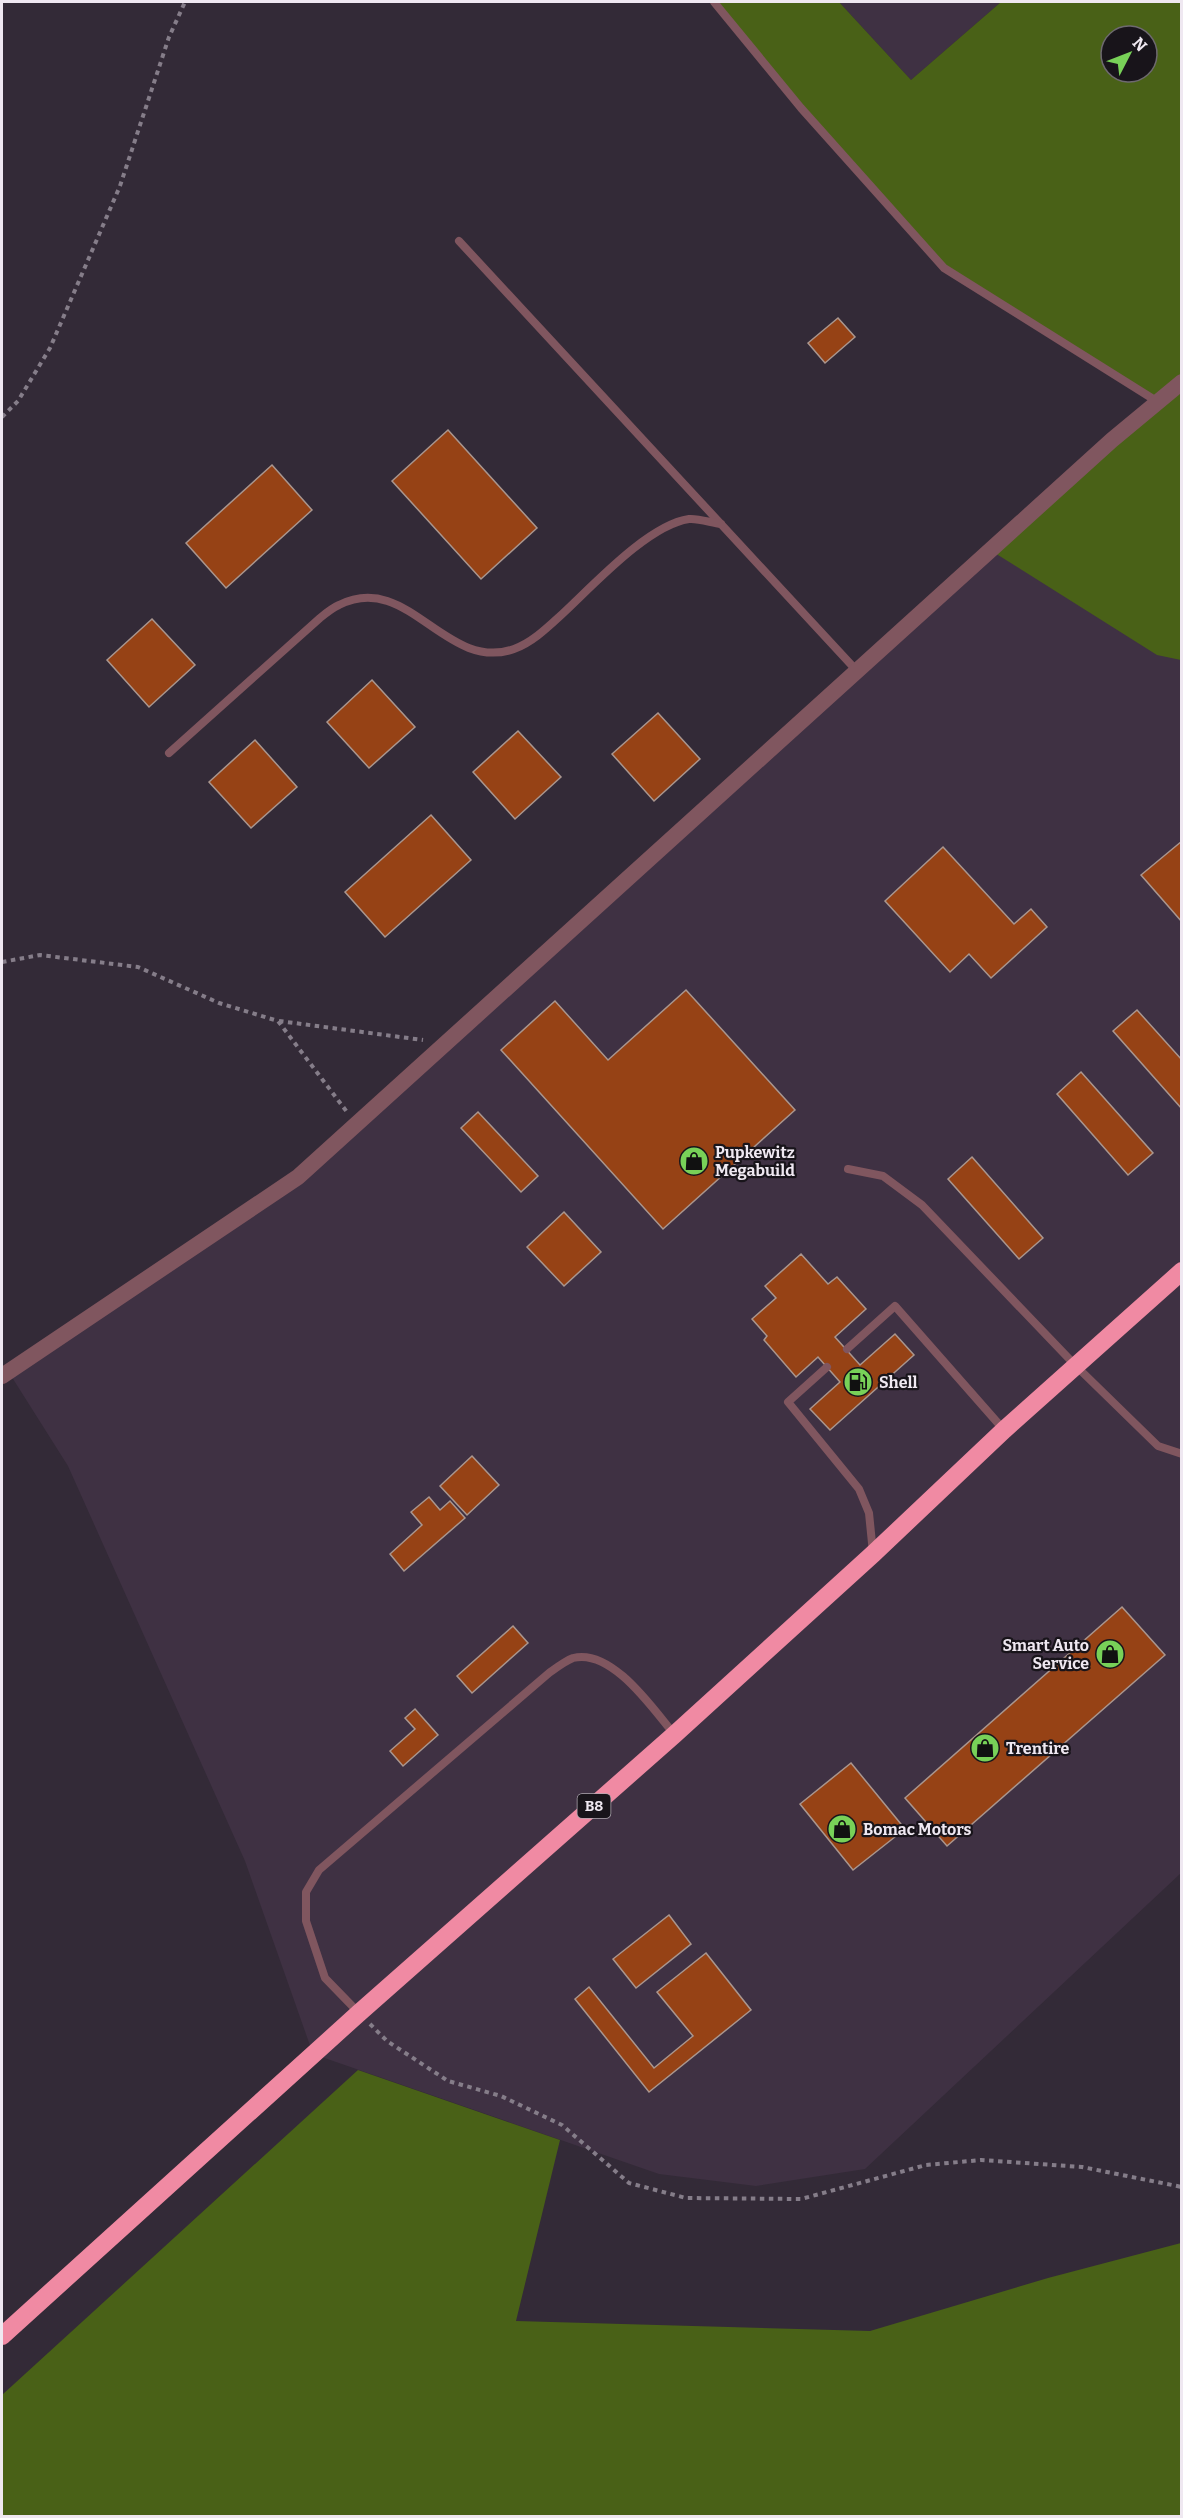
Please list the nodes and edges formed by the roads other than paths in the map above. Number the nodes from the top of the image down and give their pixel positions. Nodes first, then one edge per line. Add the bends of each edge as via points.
1 (714, 2) edge
2 (459, 241) dead end
3 (1182, 382) edge
4 (1158, 402) junction
5 (721, 524) junction
6 (857, 671) junction
7 (169, 753) dead end
8 (848, 1169) dead end
9 (1182, 1271) edge
10 (847, 1349) dead end
11 (1076, 1366) junction
12 (827, 1367) dead end
13 (2, 1376) edge
14 (1004, 1431) junction
15 (1182, 1454) edge
16 (873, 1554) junction
17 (674, 1735) junction
18 (359, 2013) junction
19 (2, 2336) edge

1 - 4 lane via 801,108 944,268
2 - 5 lane
3 - 4 street
4 - 6 street
5 - 6 lane
5 - 7 lane via 690,519 662,530 635,548 540,634 498,654 472,652 408,610 377,597 339,604
6 - 13 street via 298,1177
8 - 11 lane via 883,1176 922,1205
9 - 11 highway, B8
10 - 14 lane via 895,1306
11 - 14 highway, B8
11 - 15 lane via 1158,1446
12 - 16 lane via 788,1402 859,1489 869,1512
14 - 16 highway, B8
16 - 17 highway, B8
17 - 18 highway, B8
17 - 18 lane via 636,1689 613,1669 594,1659 574,1658 549,1672 319,1870 306,1892 306,1921 325,1978
18 - 19 highway, B8

